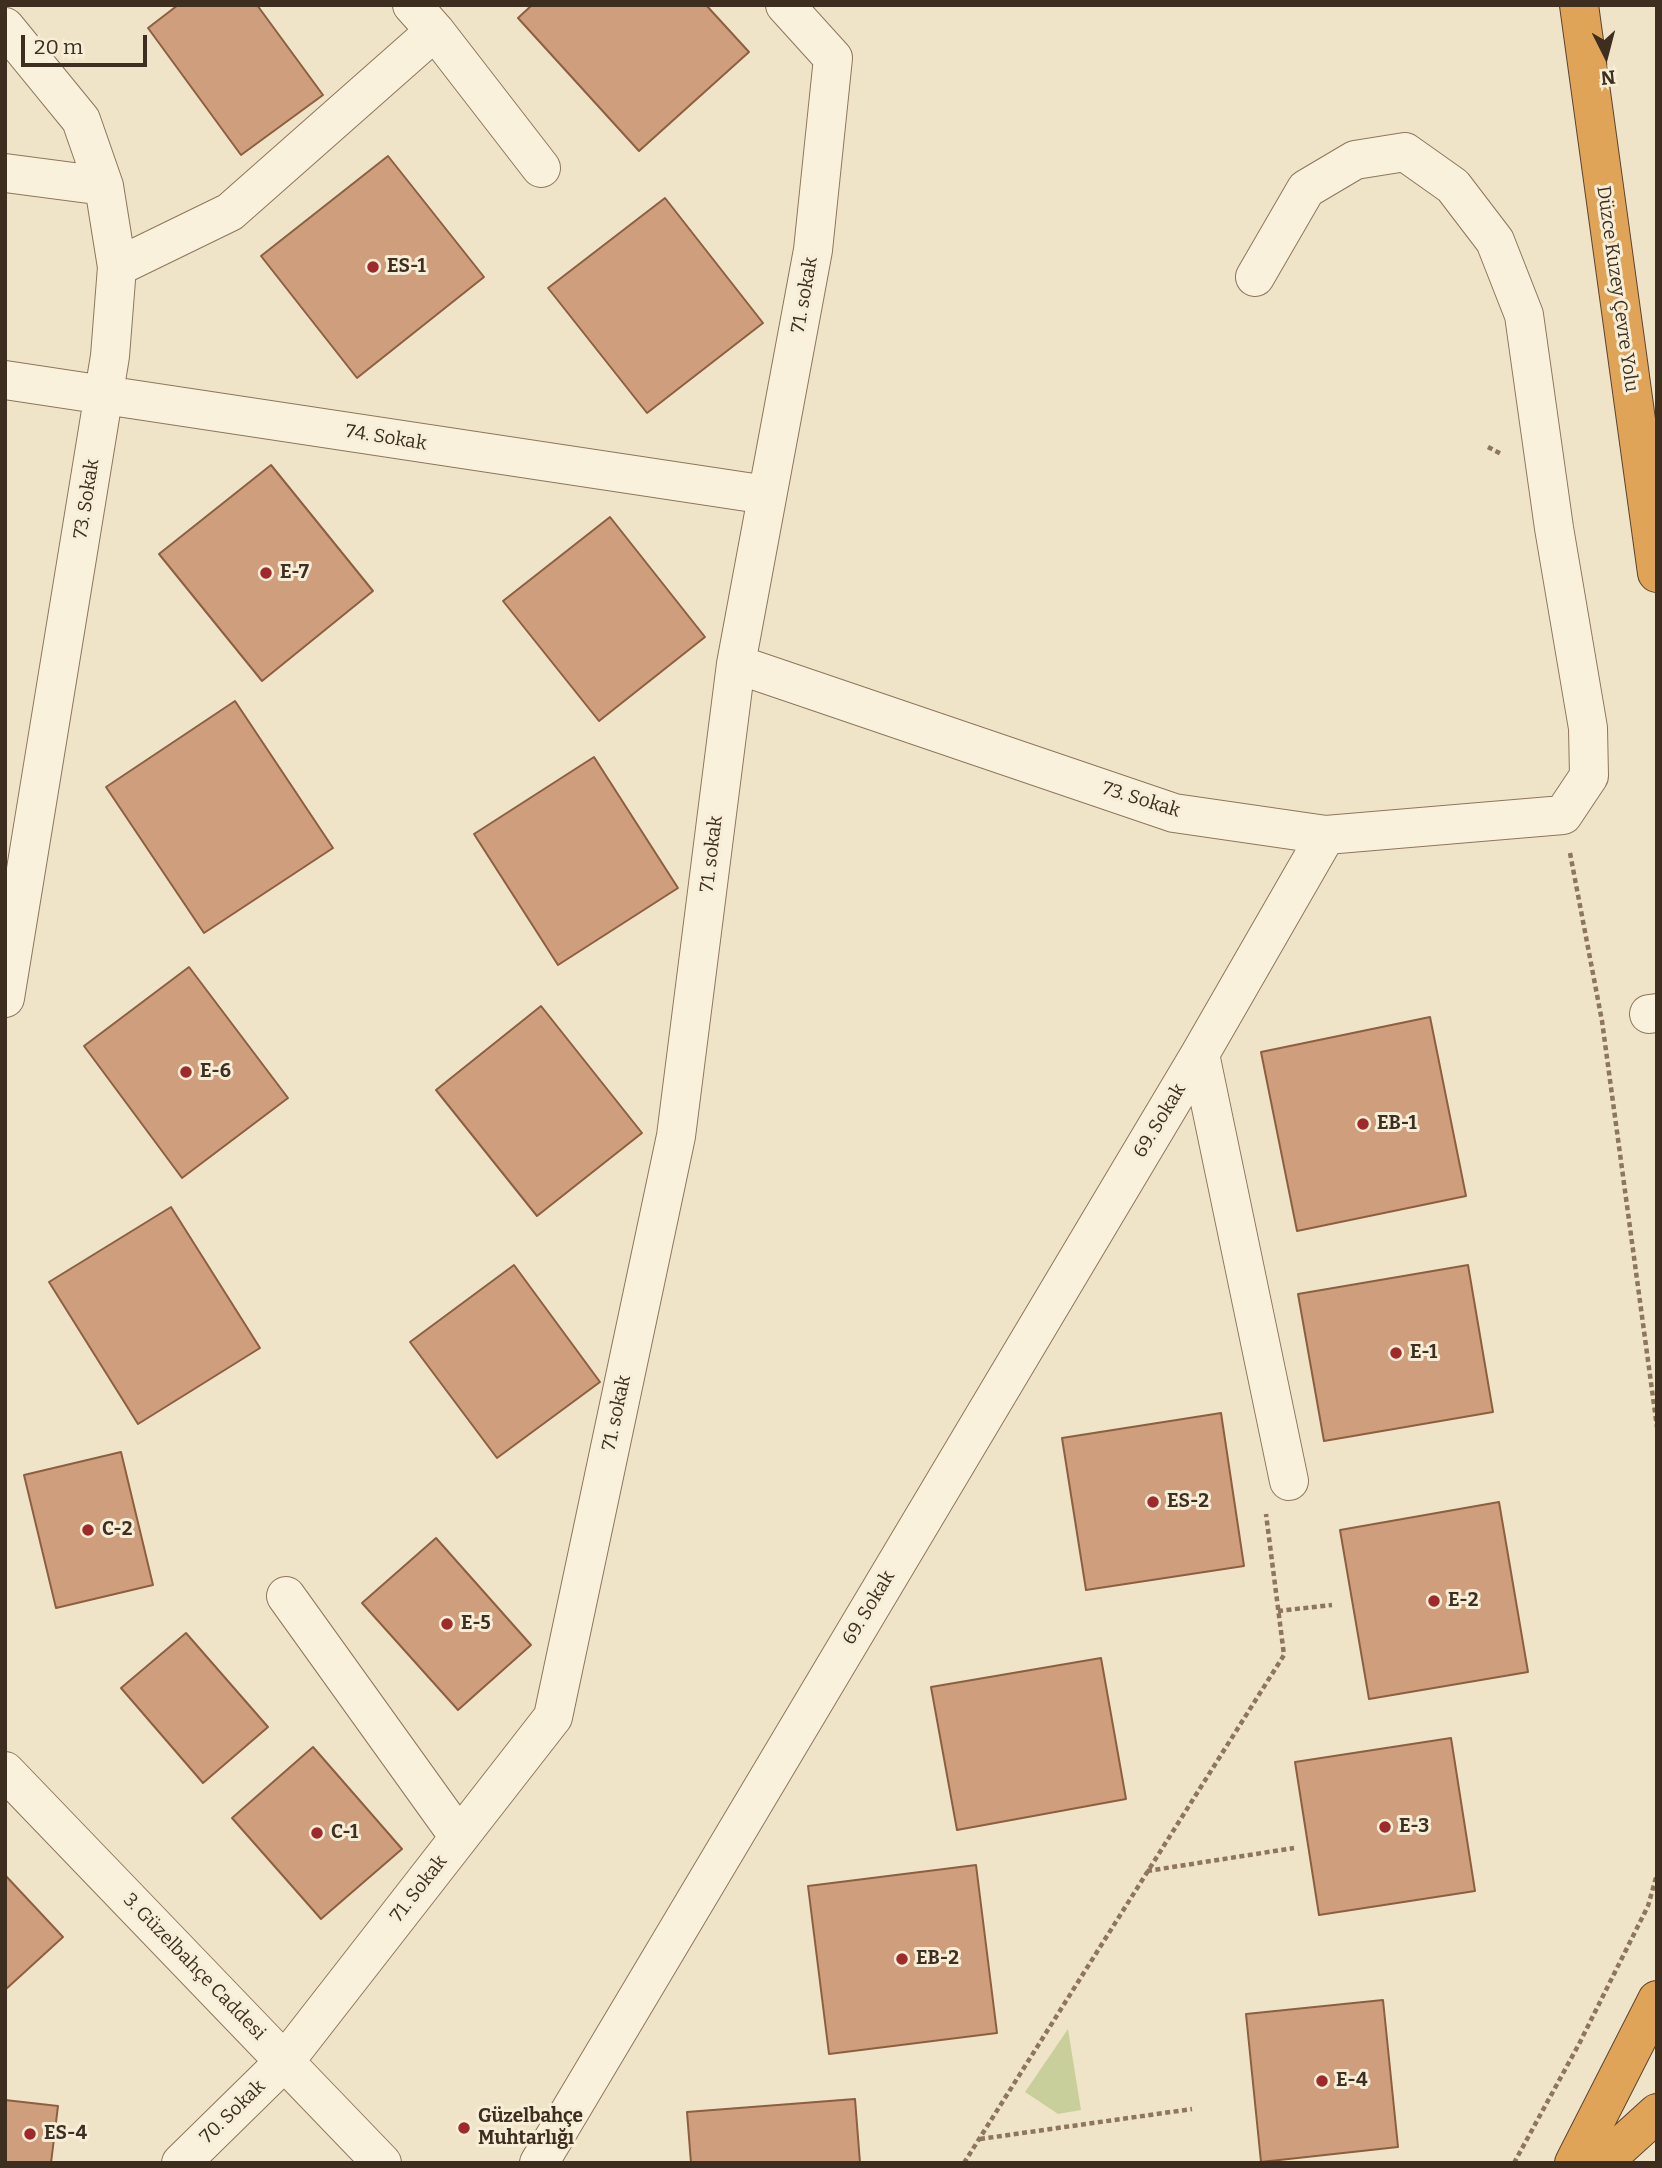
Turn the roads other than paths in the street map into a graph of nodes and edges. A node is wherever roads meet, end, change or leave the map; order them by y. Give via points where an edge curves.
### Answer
1 (785, 5) edge
2 (1579, 5) edge
3 (423, 18) edge
4 (5, 27) edge
5 (541, 168) dead end
6 (5, 173) edge
7 (104, 186) junction
8 (117, 267) junction
9 (1255, 277) dead end
10 (5, 380) edge
11 (103, 396) junction
12 (767, 495) junction
13 (1657, 573) edge
14 (736, 664) junction
15 (1326, 835) junction
16 (5, 998) edge
17 (1200, 1054) junction
18 (1289, 1481) road end
19 (286, 1596) dead end
20 (553, 1717) joint
21 (5, 1771) edge
22 (459, 1837) junction
23 (1657, 2000) edge
24 (285, 2061) junction
25 (1657, 2113) edge
26 (181, 2163) edge
27 (382, 2163) edge
28 (539, 2163) edge
29 (1574, 2163) edge
30 (1602, 2163) edge

1 - 12 street, 71. sokak via 833,58 813,250
2 - 13 highway, Düzce Kuzey Çevre Yolu
3 - 5 street
3 - 8 street via 230,212
4 - 7 street, 73. Sokak via 81,120
6 - 7 street
7 - 8 street, 73. Sokak
8 - 11 street, 73. Sokak
9 - 15 street, 73. Sokak via 1306,189 1355,160 1405,152 1453,186 1495,241 1524,316 1588,728 1589,776 1563,815
10 - 11 street, 74. Sokak
11 - 12 street, 74. Sokak
11 - 16 street, 73. Sokak
12 - 14 street, 71. sokak
14 - 15 street, 73. Sokak via 1174,813
14 - 20 street, 71. sokak via 676,1136
15 - 17 street, 69. Sokak
17 - 18 street, 69. Sokak
17 - 28 street, 69. Sokak
19 - 22 street
20 - 22 street, 71. Sokak
21 - 24 street, 3. Güzelbahçe Caddesi
22 - 24 street, 71. Sokak
23 - 29 highway
24 - 26 street, 70. Sokak
24 - 27 street, 3. Güzelbahçe Caddesi
25 - 30 highway

